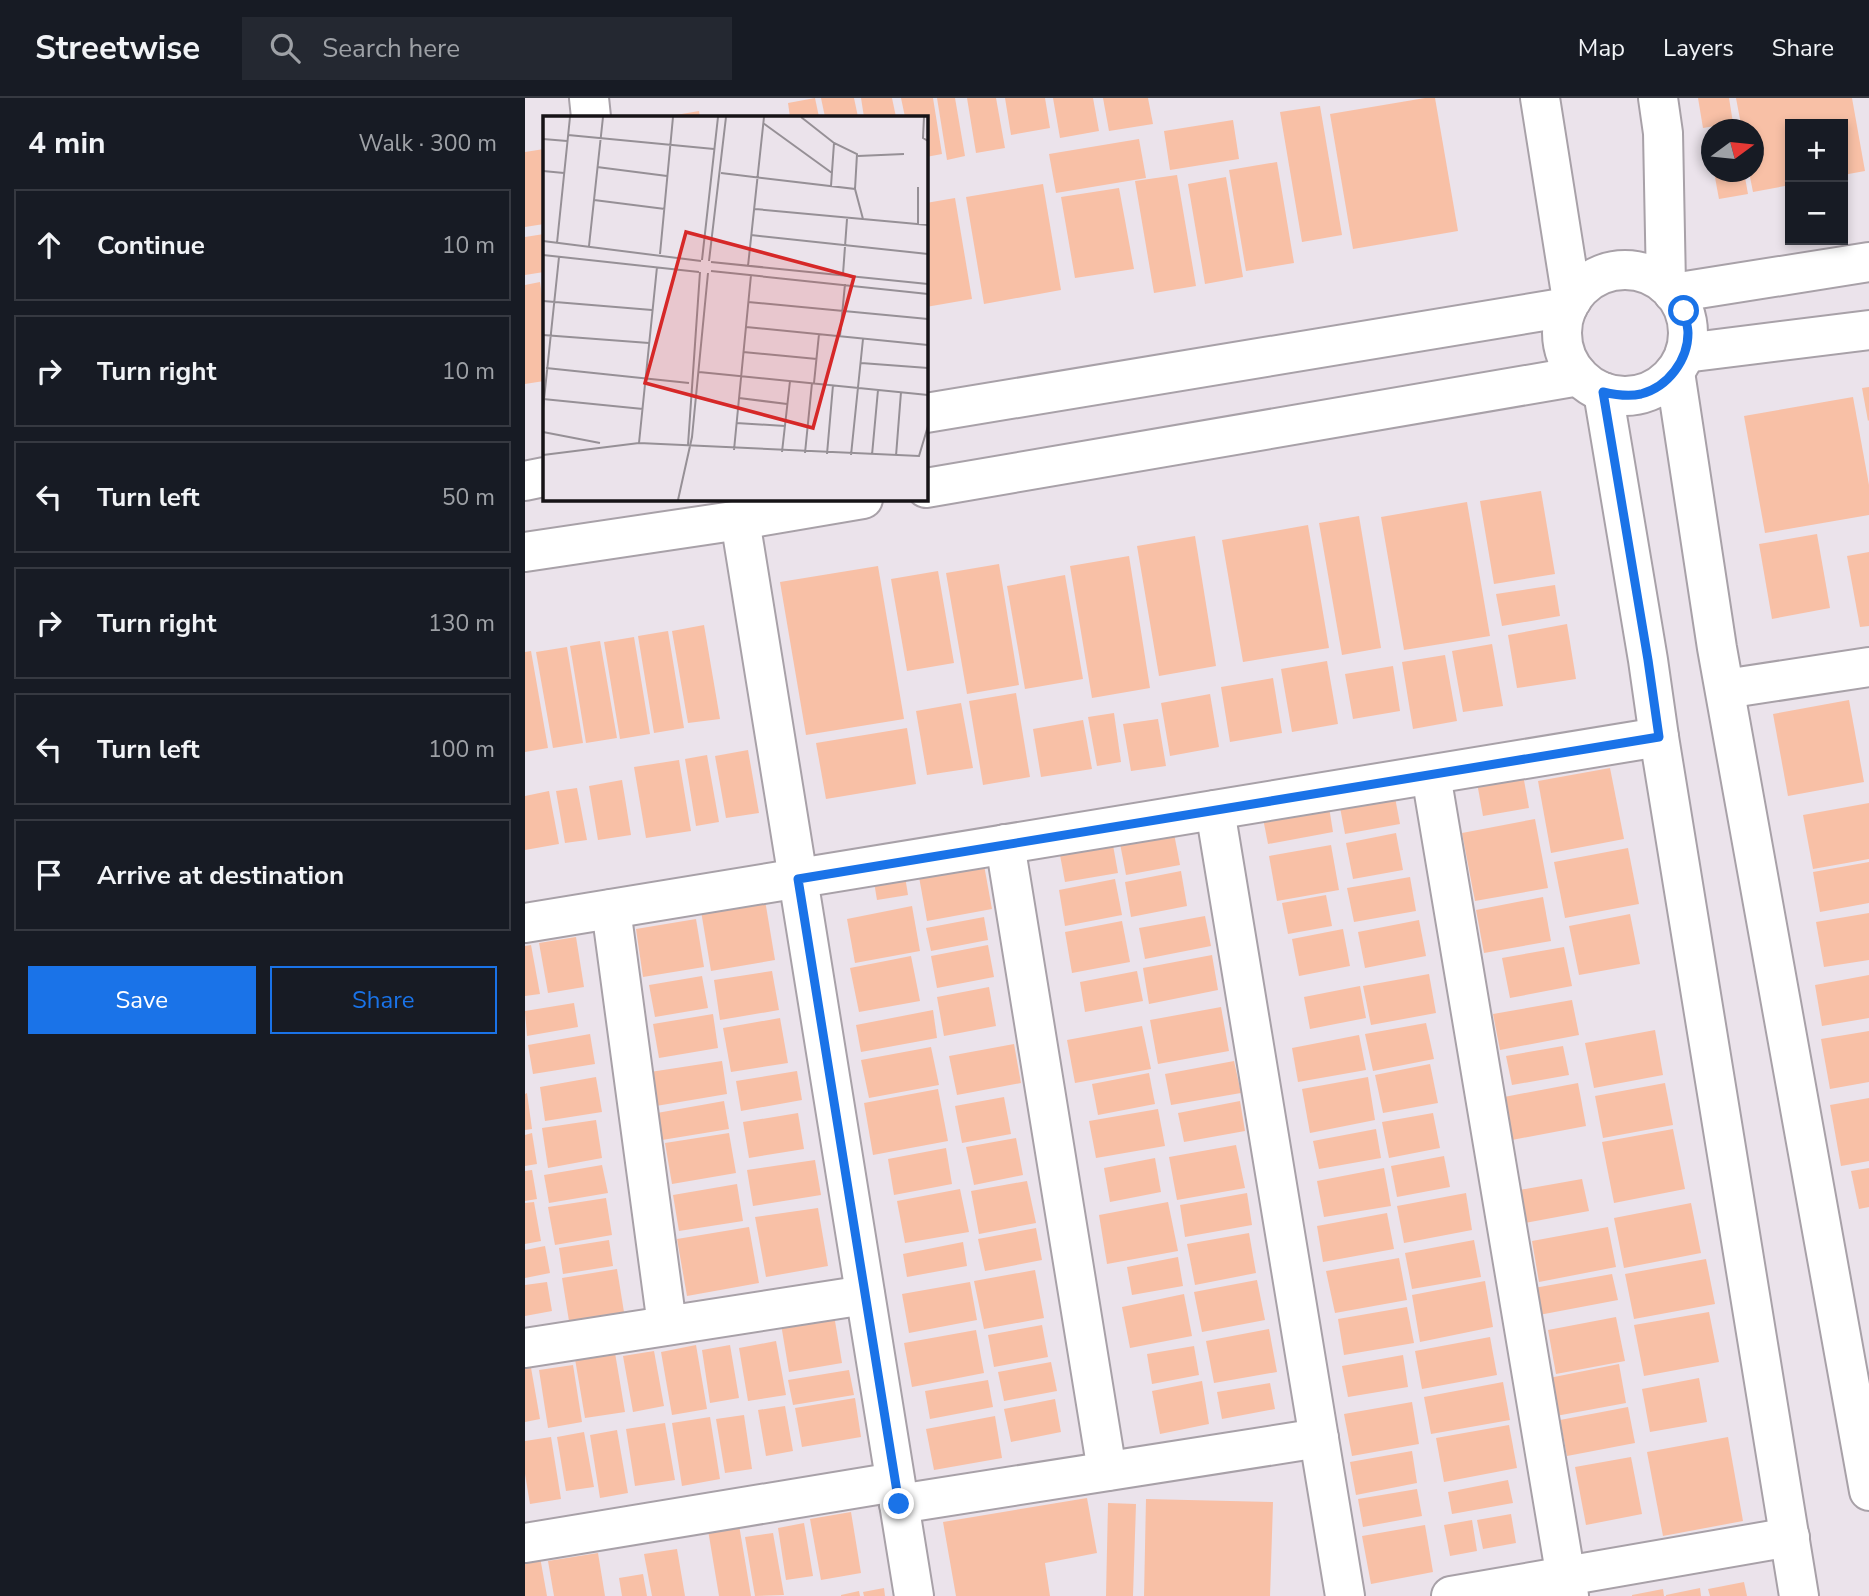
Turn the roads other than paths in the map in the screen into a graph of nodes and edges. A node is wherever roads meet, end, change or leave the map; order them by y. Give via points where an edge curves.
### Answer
1 (589, 98) edge
2 (1539, 98) edge
3 (1658, 98) edge
4 (591, 116) edge
5 (1869, 262) edge
6 (1669, 289) junction
7 (1570, 304) junction
8 (1869, 330) edge
9 (1680, 363) junction
10 (1591, 384) junction
11 (927, 413) edge
12 (543, 477) edge
13 (525, 481) edge
14 (927, 488) edge
15 (857, 500) edge
16 (740, 520) junction
17 (525, 552) edge
18 (1869, 667) edge
19 (1725, 689) junction
20 (1659, 737) junction
21 (1431, 775) junction
22 (1215, 810) junction
23 (1005, 845) junction
24 (798, 879) junction
25 (611, 909) junction
26 (525, 923) edge
27 (865, 1295) junction
28 (667, 1325) junction
29 (525, 1348) edge
30 (1319, 1438) junction
31 (1107, 1471) junction
32 (1869, 1491) edge
33 (897, 1493) junction
34 (1790, 1537) junction
35 (525, 1543) edge
36 (1567, 1586) edge
37 (914, 1596) edge
38 (1345, 1596) edge
39 (1451, 1596) edge
40 (1799, 1596) edge

1 - 4 street
2 - 7 street
3 - 6 street
5 - 6 street
6 - 7 street via 1650,275 1615,271 1583,286
6 - 9 street via 1684,311 1688,332
7 - 10 street via 1563,343 1568,361
7 - 11 street
8 - 9 street
9 - 10 street via 1660,386 1642,394 1623,396
9 - 19 street
10 - 14 street
10 - 20 street via 1648,660
12 - 13 street
15 - 16 street
16 - 17 street
16 - 24 street
18 - 19 street
19 - 32 street
20 - 21 street
20 - 34 street
21 - 22 street
21 - 36 street
22 - 23 street
22 - 30 street
23 - 24 street
23 - 31 street
24 - 25 street
24 - 27 street
25 - 26 street
25 - 28 street
27 - 28 street
27 - 33 street
28 - 29 street
30 - 31 street
30 - 38 street
31 - 33 street
33 - 35 street
33 - 37 street
34 - 36 street
34 - 40 street
36 - 39 street

